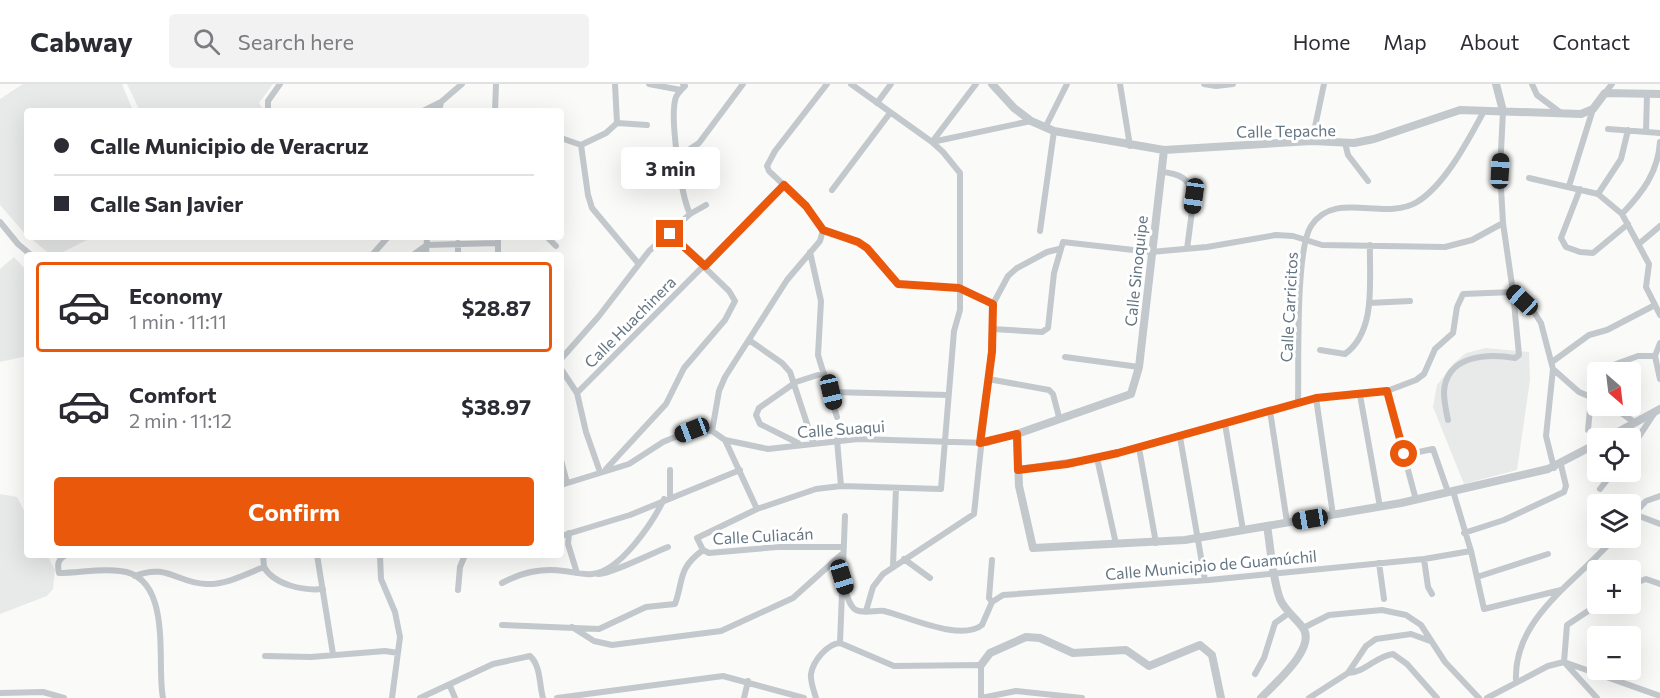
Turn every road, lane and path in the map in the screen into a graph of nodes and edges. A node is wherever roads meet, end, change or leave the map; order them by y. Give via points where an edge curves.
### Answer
1 (280, 84) edge
2 (462, 84) edge
3 (496, 84) edge
4 (615, 84) edge
5 (649, 84) edge
6 (743, 84) edge
7 (827, 84) edge
8 (851, 84) edge
9 (891, 84) edge
10 (976, 84) edge
11 (992, 84) edge
12 (1066, 84) edge
13 (1120, 84) edge
14 (1204, 84) edge
15 (1233, 84) edge
16 (1324, 84) edge
17 (1496, 84) edge
18 (1532, 84) edge
19 (1612, 84) edge
20 (684, 86) edge
21 (1605, 93) junction
22 (1647, 94) junction
23 (1660, 94) edge
24 (441, 102) junction
25 (877, 103) junction
26 (268, 108) edge
27 (429, 108) edge
28 (440, 108) edge
29 (496, 108) edge
30 (1593, 109) junction
31 (1484, 111) junction
32 (1503, 111) junction
33 (890, 113) junction
34 (1564, 115) junction
35 (1030, 121) junction
36 (617, 123) junction
37 (647, 125) dead end
38 (1045, 128) junction
39 (1608, 129) dead end
40 (1629, 130) junction
41 (1054, 131) junction
42 (1646, 132) junction
43 (1660, 133) edge
44 (564, 139) edge
45 (1312, 141) junction
46 (932, 142) junction
47 (1660, 142) edge
48 (1345, 143) junction
49 (581, 145) junction
50 (1130, 146) junction
51 (1164, 150) junction
52 (678, 156) junction
53 (1161, 172) junction
54 (1529, 178) dead end
55 (1368, 181) dead end
56 (784, 185) junction
57 (1569, 186) junction
58 (1580, 189) junction
59 (832, 190) dead end
60 (1598, 194) junction
61 (706, 205) dead end
62 (690, 214) junction
63 (1623, 214) junction
64 (0, 222) edge
65 (1503, 223) junction
66 (1628, 224) junction
67 (1660, 226) edge
68 (823, 230) junction
69 (1040, 231) dead end
70 (670, 234) junction
71 (385, 240) edge
72 (427, 240) edge
73 (497, 240) edge
74 (550, 240) edge
75 (1306, 240) junction
76 (458, 243) junction
77 (1640, 243) junction
78 (427, 245) junction
79 (1370, 245) junction
80 (556, 246) dead end
81 (1059, 249) junction
82 (1187, 249) junction
83 (28, 252) edge
84 (375, 252) edge
85 (416, 252) edge
86 (426, 252) edge
87 (458, 252) edge
88 (810, 252) junction
89 (1151, 252) junction
90 (638, 263) junction
91 (705, 266) junction
92 (959, 288) junction
93 (1513, 292) junction
94 (1410, 301) dead end
95 (1369, 303) junction
96 (993, 304) junction
97 (1655, 305) junction
98 (1660, 315) edge
99 (992, 328) junction
100 (748, 340) junction
101 (1660, 343) edge
102 (1320, 350) dead end
103 (564, 356) edge
104 (1655, 356) junction
105 (1065, 357) dead end
106 (1622, 362) edge
107 (1552, 365) junction
108 (1139, 367) junction
109 (824, 373) junction
110 (564, 374) edge
111 (988, 379) junction
112 (1660, 379) edge
113 (796, 382) junction
114 (1387, 391) junction
115 (831, 392) junction
116 (577, 393) junction
117 (1131, 394) joint
118 (948, 395) junction
119 (1360, 395) junction
120 (1587, 396) edge
121 (1316, 398) junction
122 (1298, 403) junction
123 (1658, 410) edge
124 (1270, 411) junction
125 (1626, 416) edge
126 (837, 417) dead end
127 (1059, 417) junction
128 (1448, 420) dead end
129 (1634, 422) junction
130 (1225, 424) junction
131 (1624, 428) edge
132 (712, 431) junction
133 (1017, 434) junction
134 (1641, 434) edge
135 (1180, 437) junction
136 (725, 440) junction
137 (837, 440) junction
138 (945, 441) junction
139 (813, 442) junction
140 (980, 443) junction
141 (798, 444) junction
142 (1139, 448) junction
143 (1587, 450) edge
144 (1404, 454) junction
145 (1097, 458) junction
146 (1557, 466) junction
147 (740, 470) junction
148 (1018, 470) junction
149 (603, 471) junction
150 (670, 471) dead end
151 (1605, 482) edge
152 (564, 484) edge
153 (841, 486) junction
154 (897, 488) junction
155 (1600, 489) dead end
156 (1451, 491) junction
157 (1660, 496) edge
158 (667, 498) junction
159 (1416, 500) junction
160 (1641, 506) edge
161 (1380, 507) junction
162 (757, 509) junction
163 (1333, 515) junction
164 (845, 516) dead end
165 (1641, 519) edge
166 (1287, 522) junction
167 (1660, 524) edge
168 (1267, 526) junction
169 (1243, 530) junction
170 (569, 533) junction
171 (1464, 533) junction
172 (564, 535) edge
173 (1198, 538) junction
174 (1156, 543) junction
175 (1116, 544) junction
176 (668, 547) dead end
177 (1605, 548) edge
178 (703, 550) junction
179 (842, 551) junction
180 (1471, 551) junction
181 (1548, 554) dead end
182 (60, 558) edge
183 (263, 558) edge
184 (318, 558) edge
185 (380, 558) edge
186 (464, 558) edge
187 (904, 559) junction
188 (1424, 559) junction
189 (992, 560) dead end
190 (1379, 563) junction
191 (893, 566) junction
192 (264, 567) junction
193 (577, 573) junction
194 (1275, 573) junction
195 (597, 574) junction
196 (135, 576) junction
197 (842, 577) junction
198 (1477, 577) junction
199 (930, 578) dead end
200 (1205, 580) junction
201 (1641, 581) edge
202 (502, 583) dead end
203 (1660, 584) edge
204 (323, 589) junction
205 (458, 590) dead end
206 (1561, 590) junction
207 (1432, 594) dead end
208 (1384, 599) dead end
209 (992, 602) junction
210 (866, 611) junction
211 (1587, 612) edge
212 (1289, 613) junction
213 (502, 625) dead end
214 (572, 627) junction
215 (1304, 628) junction
216 (1430, 642) junction
217 (842, 645) junction
218 (398, 653) junction
219 (333, 654) junction
220 (265, 656) dead end
221 (1564, 662) junction
222 (981, 665) junction
223 (1348, 674) junction
224 (1255, 675) dead end
225 (748, 681) junction
226 (1516, 681) junction
227 (450, 686) junction
228 (0, 693) edge
229 (582, 696) edge
230 (1660, 696) edge
231 (1594, 697) edge
232 (64, 698) edge
233 (163, 698) edge
234 (392, 698) edge
235 (420, 698) edge
236 (455, 698) edge
237 (543, 698) edge
238 (557, 698) edge
239 (744, 698) edge
240 (804, 698) edge
241 (816, 698) edge
242 (981, 698) edge
243 (1082, 698) edge
244 (1221, 698) edge
245 (1261, 698) edge
246 (1309, 698) edge
247 (1437, 698) edge
248 (1479, 698) edge
249 (1487, 698) edge

1 - 26 street via 268,101
2 - 24 street
3 - 29 street
4 - 36 street
5 - 20 street
6 - 52 street via 699,143
7 - 56 street via 767,166
8 - 25 street
9 - 25 street
10 - 46 street
11 - 35 street, Calle Tepache
12 - 38 street
13 - 50 street
14 - 15 street
16 - 45 street
17 - 32 street
18 - 34 street via 1537,95
19 - 21 street
20 - 52 street via 675,105
21 - 22 street
21 - 30 street
22 - 23 street
22 - 42 street
24 - 27 street
24 - 28 street
25 - 33 street
30 - 34 street, Calle Tepache
30 - 57 street
31 - 32 street, Calle Tepache
31 - 48 street, Calle Tepache via 1452,111 1374,139
31 - 75 street, Calle Carricitos via 1458,156 1423,198 1394,209 1336,208 1317,219
32 - 34 street, Calle Tepache
32 - 65 street
33 - 46 street
33 - 59 street
35 - 38 street, Calle Tepache
35 - 46 street
36 - 37 street
36 - 49 street
38 - 41 street, Calle Tepache
39 - 40 street
40 - 42 street
40 - 60 street via 1621,159
41 - 50 street, Calle Tepache
41 - 69 street
42 - 43 street
44 - 49 street
45 - 48 street, Calle Tepache
45 - 51 street, Calle Tepache
46 - 92 street via 960,173
47 - 63 street via 1650,180
48 - 55 street via 1348,155
49 - 90 street via 592,208
50 - 51 street, Calle Tepache
51 - 53 street, Calle Sinoquipe
52 - 62 street via 680,183
53 - 82 street via 1182,177 1192,189
53 - 89 street, Calle Sinoquipe
54 - 57 street
56 - 68 street
56 - 91 street, Calle Huachinera
57 - 58 street
58 - 60 street
58 - 66 street via 1561,238 1569,249 1593,253
60 - 63 street
61 - 62 street
62 - 70 street
63 - 66 street
64 - 83 street
65 - 79 street via 1454,246
65 - 93 street
66 - 77 street
67 - 77 street
68 - 88 street via 820,241
68 - 92 street via 867,248 898,284
70 - 90 street
70 - 91 street
71 - 84 street
72 - 78 street
73 - 76 street
74 - 80 street
75 - 79 street via 1322,245
75 - 82 street via 1276,235
75 - 122 street, Calle Carricitos
76 - 78 street
76 - 87 street
77 - 97 street via 1649,264 1646,287
78 - 85 street
78 - 86 street
79 - 95 street
81 - 89 street via 1063,242
81 - 96 street via 1017,268 1008,276
81 - 99 street via 1048,328 1042,332
82 - 89 street
88 - 100 street
88 - 109 street via 821,301 818,342
89 - 108 street, Calle Sinoquipe
90 - 103 street
91 - 116 street, Calle Huachinera
91 - 149 street via 735,301 725,320 684,368 666,404
92 - 96 street
92 - 118 street via 960,310 954,331
93 - 107 street via 1538,318
93 - 114 street via 1463,294 1453,333 1436,349 1424,374
93 - 128 street via 1520,348 1516,358 1483,354 1458,366 1444,388
94 - 95 street
95 - 102 street via 1363,329 1348,352 1340,356
96 - 99 street
97 - 98 street
97 - 107 street via 1589,335
99 - 111 street
100 - 113 street via 782,363
100 - 132 street via 725,377
101 - 104 street
104 - 106 street
104 - 112 street
105 - 108 street
107 - 120 street
107 - 146 street via 1546,436
108 - 117 street, Calle Sinoquipe
109 - 113 street
109 - 115 street
110 - 116 street
111 - 127 street via 1049,390
111 - 140 street
113 - 139 street
113 - 141 street via 759,408 756,415 760,424
114 - 119 street
114 - 144 street
115 - 118 street
115 - 126 street
116 - 149 street via 586,432
117 - 127 street, Calle Suaqui
118 - 138 street
119 - 121 street
119 - 161 street
121 - 122 street
121 - 163 street
122 - 124 street
123 - 129 street
123 - 134 street
124 - 130 street
124 - 166 street
125 - 129 street
127 - 133 street, Calle Suaqui
129 - 131 street
130 - 135 street
130 - 169 street
132 - 136 street, Calle Suaqui
132 - 149 street via 692,430 663,442 629,464
133 - 140 street, Calle Suaqui
133 - 148 street
135 - 142 street
135 - 173 street
136 - 141 street, Calle Suaqui via 768,449
136 - 147 street
137 - 138 street, Calle Suaqui
137 - 139 street, Calle Suaqui
137 - 153 street
138 - 140 street, Calle Suaqui
138 - 154 street via 941,489
139 - 141 street, Calle Suaqui
140 - 187 street via 974,514
142 - 145 street
142 - 174 street
143 - 146 street
144 - 156 street via 1433,449
144 - 159 street
145 - 148 street
145 - 175 street
146 - 156 street
146 - 171 street via 1565,491 1504,520
147 - 158 street
147 - 162 street
148 - 175 street via 1033,548
149 - 152 street
150 - 158 street
151 - 155 street
153 - 154 street
153 - 162 street via 806,491
154 - 191 street
156 - 159 street
156 - 171 street
157 - 160 street
158 - 170 street via 630,515
158 - 195 street via 645,533
159 - 161 street
161 - 163 street
162 - 178 street, Calle Culiacán via 700,535
163 - 166 street
164 - 179 street
165 - 167 street
166 - 168 street
168 - 169 street
168 - 194 street
169 - 173 street
170 - 172 street
170 - 193 street via 568,544
171 - 180 street
173 - 174 street
173 - 200 street
174 - 175 street
176 - 195 street via 610,573
177 - 206 street
178 - 179 street, Calle Culiacán via 709,553 777,547
178 - 214 street via 680,577 675,604 646,607 602,628
179 - 197 street
179 - 214 street via 793,598 721,632 612,645 594,641
180 - 188 street, Calle Municipio de Guamúchil
180 - 198 street
181 - 198 street
182 - 196 street via 59,573 123,571
183 - 192 street
184 - 204 street
185 - 218 street via 381,579 395,612 400,637
186 - 205 street
187 - 191 street
187 - 199 street
188 - 190 street, Calle Municipio de Guamúchil
188 - 207 street
189 - 209 street
190 - 194 street, Calle Municipio de Guamúchil
190 - 208 street
191 - 210 street via 873,587
192 - 196 street via 210,585 160,570
192 - 204 street via 274,579 301,589
193 - 195 street
193 - 202 street via 527,572
194 - 200 street, Calle Municipio de Guamúchil
194 - 212 street via 1279,596
196 - 233 street via 149,591 159,618
197 - 210 street via 851,605
197 - 217 street
198 - 206 street via 1484,609
200 - 209 street, Calle Municipio de Guamúchil via 1002,596
201 - 203 street
204 - 219 street
206 - 226 street via 1529,630 1519,657
209 - 210 street via 984,622 972,631
211 - 221 street via 1567,625
212 - 215 street
212 - 224 street via 1275,623
213 - 214 street
215 - 216 street via 1329,615 1382,610 1417,621
215 - 245 street via 1303,651
216 - 223 street via 1411,634 1376,639 1366,646
216 - 248 street
217 - 222 street via 894,666
217 - 241 street via 830,646 814,664 811,674
218 - 219 street
218 - 234 street
219 - 220 street
221 - 226 street
221 - 230 street
221 - 231 street
222 - 242 street
222 - 244 street via 990,653 1026,636 1073,653 1126,650 1149,666 1200,645 1212,655
223 - 246 street
223 - 247 street via 1360,672 1393,654
225 - 229 street via 716,676
225 - 239 street
225 - 240 street
226 - 249 street
227 - 235 street
227 - 236 street
227 - 237 street via 493,664 524,656 534,660 538,667
228 - 232 street via 43,692
229 - 238 street
242 - 243 street via 1016,691

